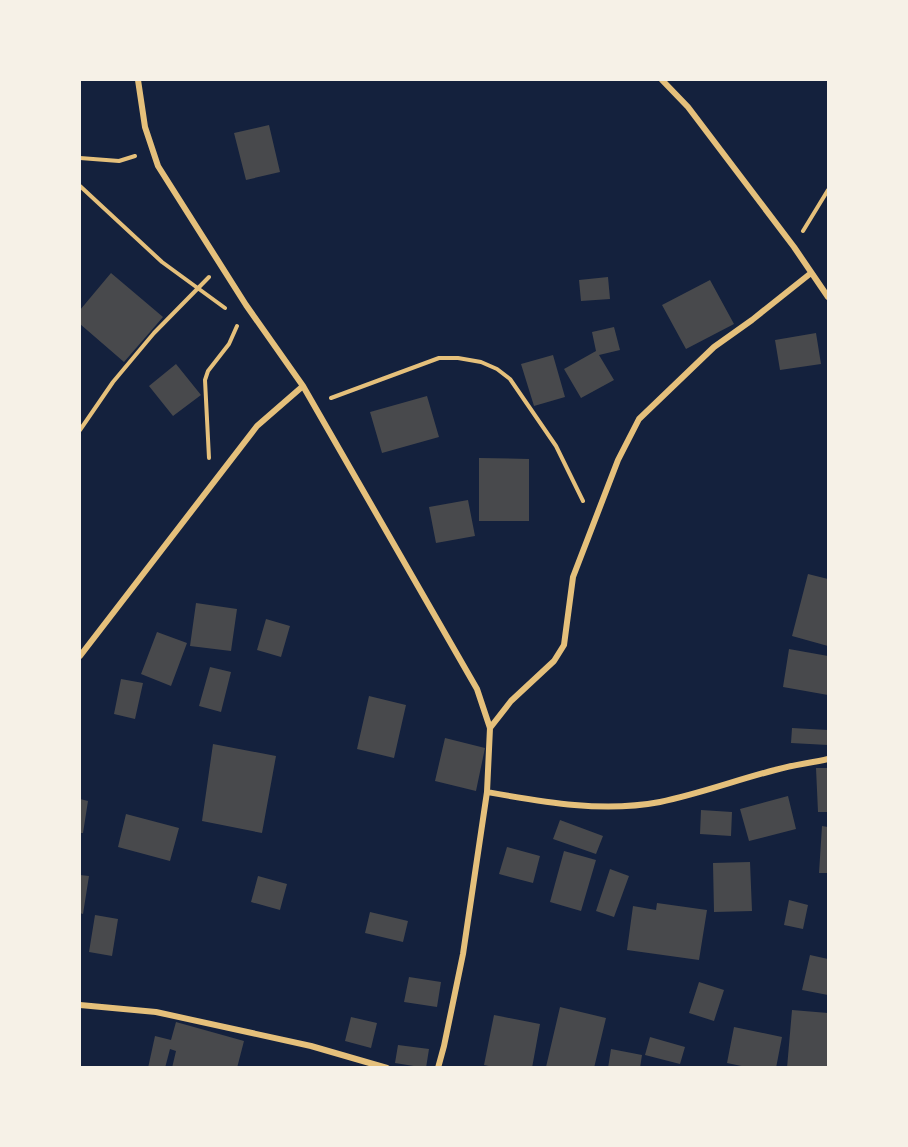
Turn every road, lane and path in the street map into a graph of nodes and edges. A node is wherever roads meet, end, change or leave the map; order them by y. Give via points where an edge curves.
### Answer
1 (138, 80) edge
2 (662, 80) edge
3 (150, 141) junction
4 (80, 158) edge
5 (80, 186) edge
6 (828, 190) edge
7 (794, 247) junction
8 (221, 265) junction
9 (811, 273) junction
10 (198, 289) junction
11 (828, 297) edge
12 (246, 305) junction
13 (241, 317) junction
14 (303, 386) junction
15 (313, 405) junction
16 (80, 430) edge
17 (208, 489) junction
18 (593, 522) junction
19 (80, 656) edge
20 (490, 728) junction
21 (828, 759) edge
22 (486, 792) junction
23 (80, 1005) edge
24 (387, 1068) edge
25 (438, 1068) edge

1 - 3 street
2 - 7 street via 688,107
3 - 4 path via 137,155 128,158
3 - 8 street via 158,166
5 - 10 path via 162,262
6 - 7 path
7 - 9 street
8 - 10 path
8 - 12 street
9 - 11 street
9 - 18 street via 714,347 639,419
10 - 13 path
10 - 16 path via 154,333
12 - 13 path
12 - 14 street
13 - 17 path via 230,344 205,380
14 - 15 street
14 - 17 street via 257,426
15 - 18 path via 439,358 481,362 510,379 529,406 556,446
15 - 20 street via 477,689
17 - 19 street
18 - 20 street via 573,577 564,645 554,661 511,700
20 - 22 street
21 - 22 street via 647,803 572,806
22 - 25 street via 463,954
23 - 24 street via 156,1012 311,1046

